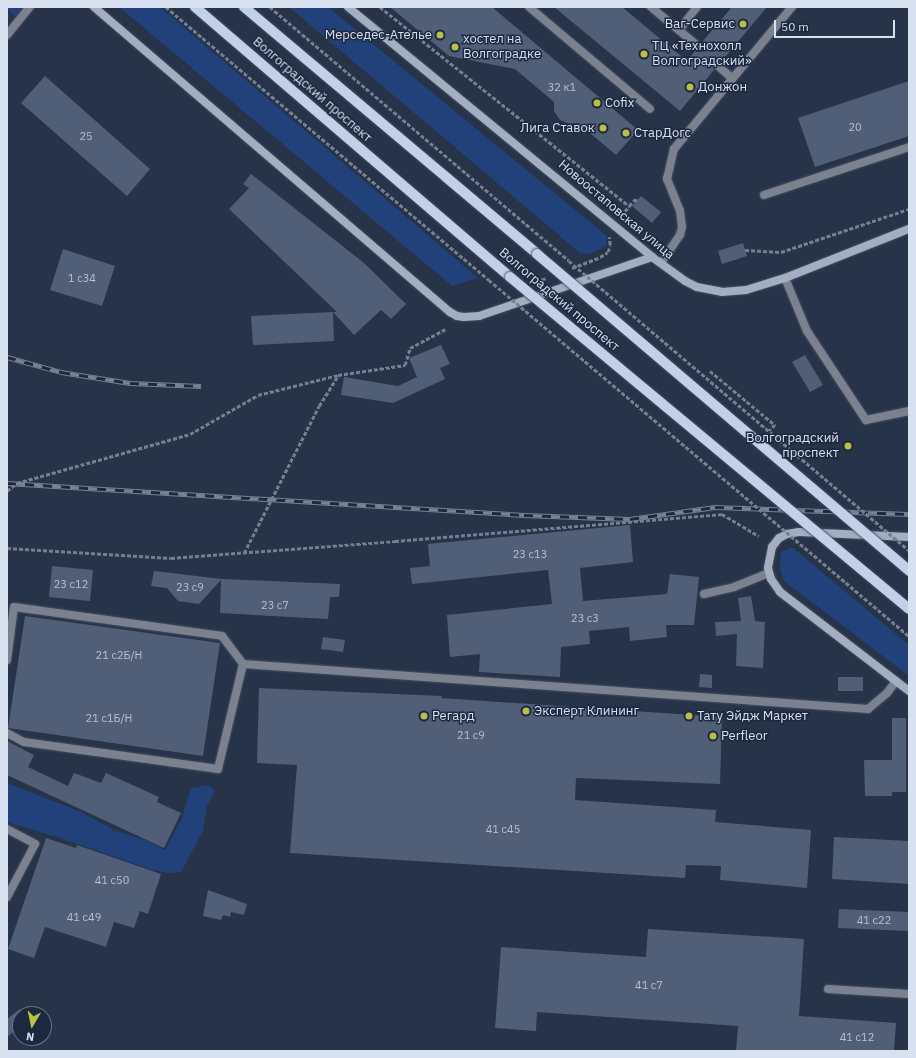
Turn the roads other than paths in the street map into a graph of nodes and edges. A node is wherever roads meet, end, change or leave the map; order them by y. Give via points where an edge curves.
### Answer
1 (30, 7) edge
2 (94, 7) edge
3 (195, 7) edge
4 (244, 7) edge
5 (348, 7) edge
6 (529, 7) edge
7 (651, 7) edge
8 (697, 7) edge
9 (792, 7) edge
10 (679, 30) junction
11 (7, 35) edge
12 (698, 47) dead end
13 (718, 66) dead end
14 (732, 78) junction
15 (650, 109) dead end
16 (909, 147) edge
17 (764, 195) dead end
18 (909, 229) edge
19 (652, 256) junction
20 (661, 263) junction
21 (785, 278) junction
22 (909, 411) edge
23 (909, 537) edge
24 (909, 571) edge
25 (769, 573) junction
26 (704, 594) dead end
27 (909, 609) edge
28 (7, 660) edge
29 (243, 664) junction
30 (896, 681) junction
31 (909, 691) edge
32 (7, 733) edge
33 (7, 829) edge
34 (7, 897) edge
35 (828, 989) dead end
36 (909, 994) edge

1 - 11 lane
2 - 19 main road via 457,316 479,316
3 - 27 main road, Волгоградский проспект, bridge via 510,277
4 - 24 main road, Волгоградский проспект, bridge
5 - 19 main road, Новоостаповская улица
6 - 15 lane
7 - 10 lane
8 - 10 lane
9 - 14 lane
10 - 12 lane
13 - 14 lane
14 - 20 lane via 674,150 667,179 680,211 682,227 680,236
16 - 17 lane
18 - 21 main road, Новоостаповская улица
19 - 20 main road, Новоостаповская улица
20 - 21 main road, Новоостаповская улица via 684,281 711,291 746,290
21 - 22 lane via 807,331 866,420
23 - 25 main road via 799,532 787,534 772,546 768,558
25 - 26 lane via 734,587
25 - 30 main road via 780,592
28 - 29 lane via 14,607 222,636
29 - 30 lane via 868,709 887,693
29 - 32 lane via 218,769 24,742
30 - 31 main road
33 - 34 lane via 35,844
35 - 36 lane

